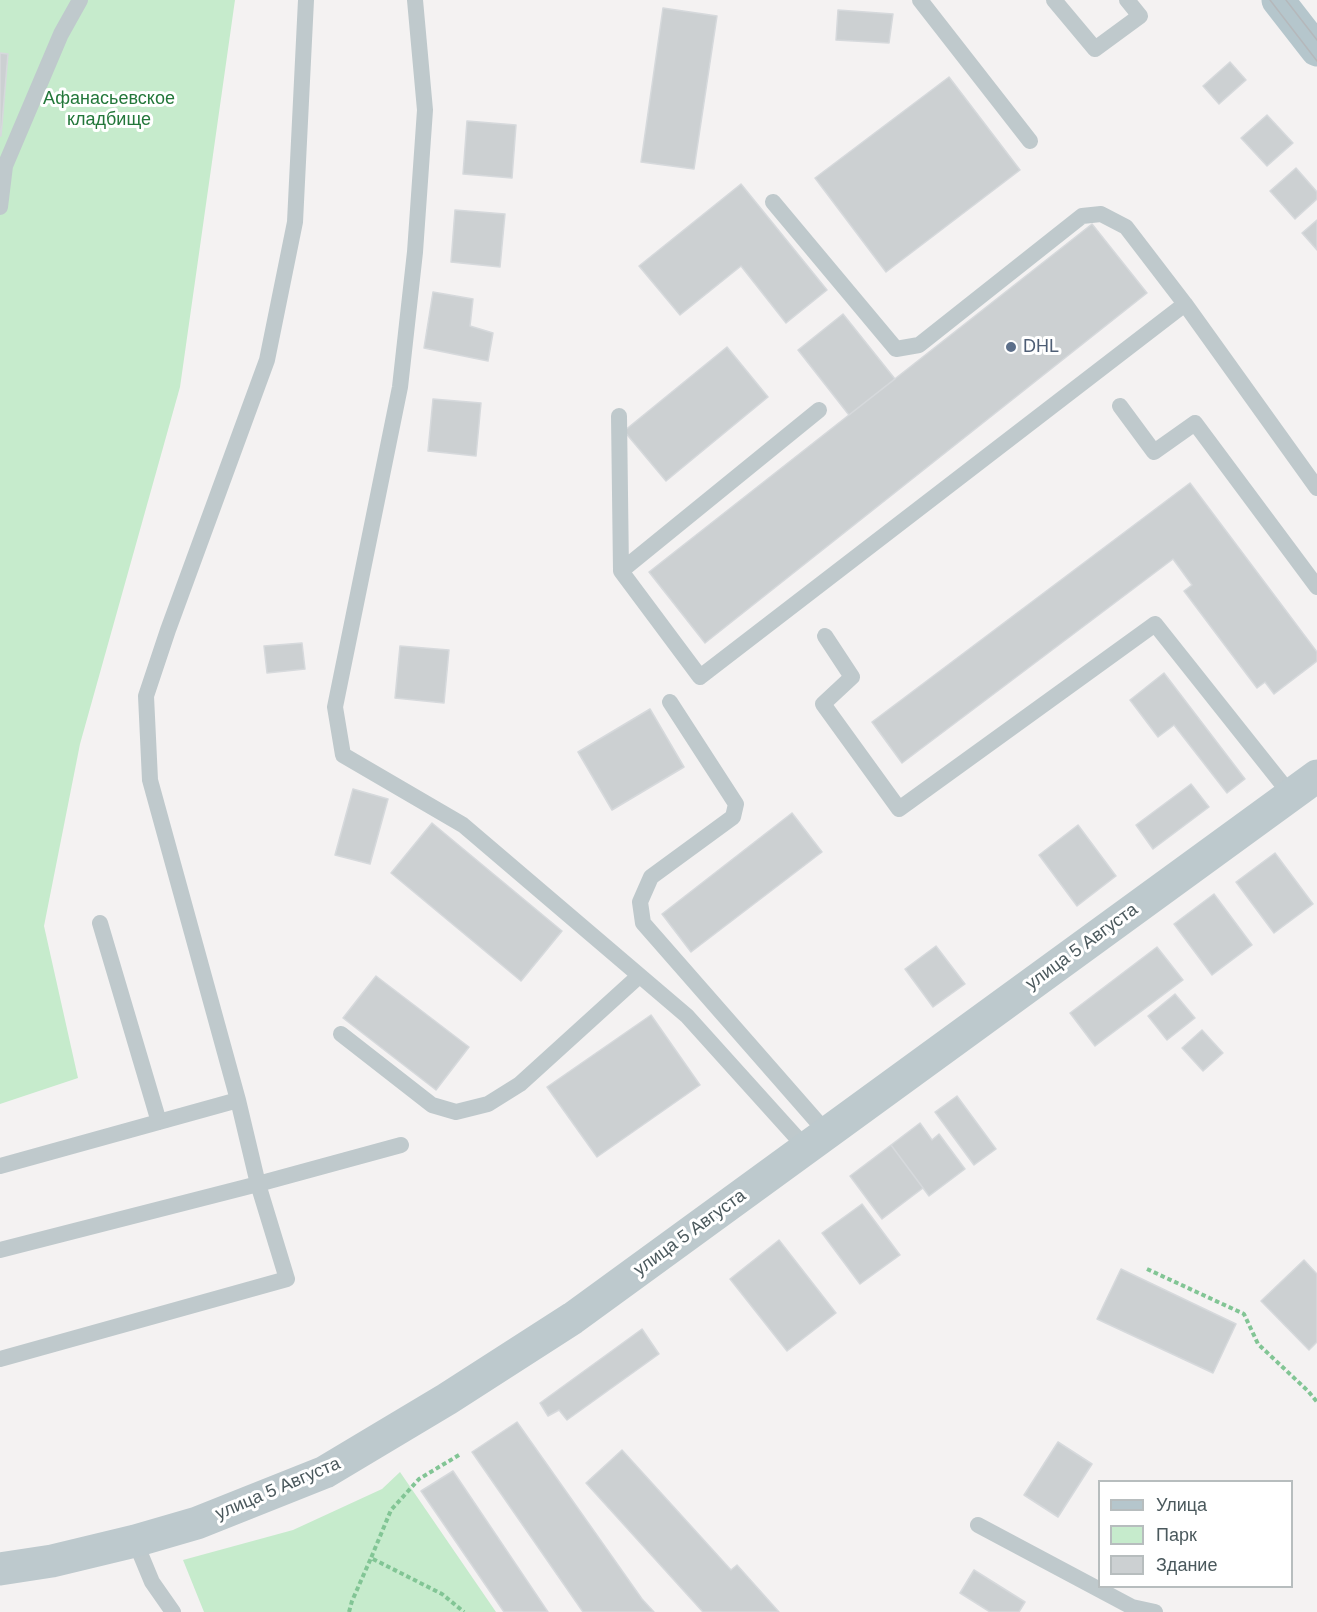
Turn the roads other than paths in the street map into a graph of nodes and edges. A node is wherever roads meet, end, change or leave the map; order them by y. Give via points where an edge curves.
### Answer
1 (80, 0) edge
2 (306, 0) edge
3 (415, 0) edge
4 (920, 0) edge
5 (1054, 0) edge
6 (1127, 0) edge
7 (1278, 0) edge
8 (1317, 50) edge
9 (1030, 141) dead end
10 (773, 202) dead end
11 (0, 207) edge
12 (1185, 304) junction
13 (1120, 406) dead end
14 (819, 410) dead end
15 (619, 416) dead end
16 (1317, 488) edge
17 (621, 571) junction
18 (1317, 587) edge
19 (825, 636) dead end
20 (670, 702) dead end
21 (1317, 776) edge
22 (1291, 795) junction
23 (100, 922) dead end
24 (639, 976) junction
25 (341, 1034) dead end
26 (238, 1100) junction
27 (159, 1122) junction
28 (817, 1141) junction
29 (401, 1146) dead end
30 (0, 1166) edge
31 (258, 1184) junction
32 (0, 1250) edge
33 (0, 1359) edge
34 (978, 1525) dead end
35 (135, 1541) junction
36 (0, 1569) edge
37 (173, 1612) edge
38 (1155, 1612) edge

1 - 11 lane via 61,34 5,166
2 - 26 lane via 295,222 267,360 146,696 150,780
3 - 24 lane via 425,110 415,252 400,387 335,707 343,755 463,825
4 - 9 lane
5 - 6 lane via 1095,49 1140,16
7 - 8 main road
10 - 12 lane via 896,349 919,345 1083,216 1101,214 1126,227
12 - 16 lane
12 - 17 lane via 700,677
13 - 18 lane via 1154,452 1195,423
14 - 17 lane
15 - 17 lane
19 - 22 lane via 852,677 823,704 899,809 1155,624
20 - 28 lane via 736,804 733,817 651,877 640,902 643,923
21 - 22 main road, улица 5 Августа
22 - 28 main road, улица 5 Августа
23 - 27 lane
24 - 25 lane via 520,1084 488,1104 456,1112 432,1105
24 - 28 lane via 687,1016
26 - 27 lane
26 - 31 lane
27 - 30 lane
28 - 35 main road, улица 5 Августа via 573,1318 326,1472 197,1523
29 - 31 lane
31 - 32 lane
31 - 33 lane via 287,1279
34 - 38 lane via 1132,1607
35 - 36 main road, улица 5 Августа
35 - 37 lane via 152,1582

